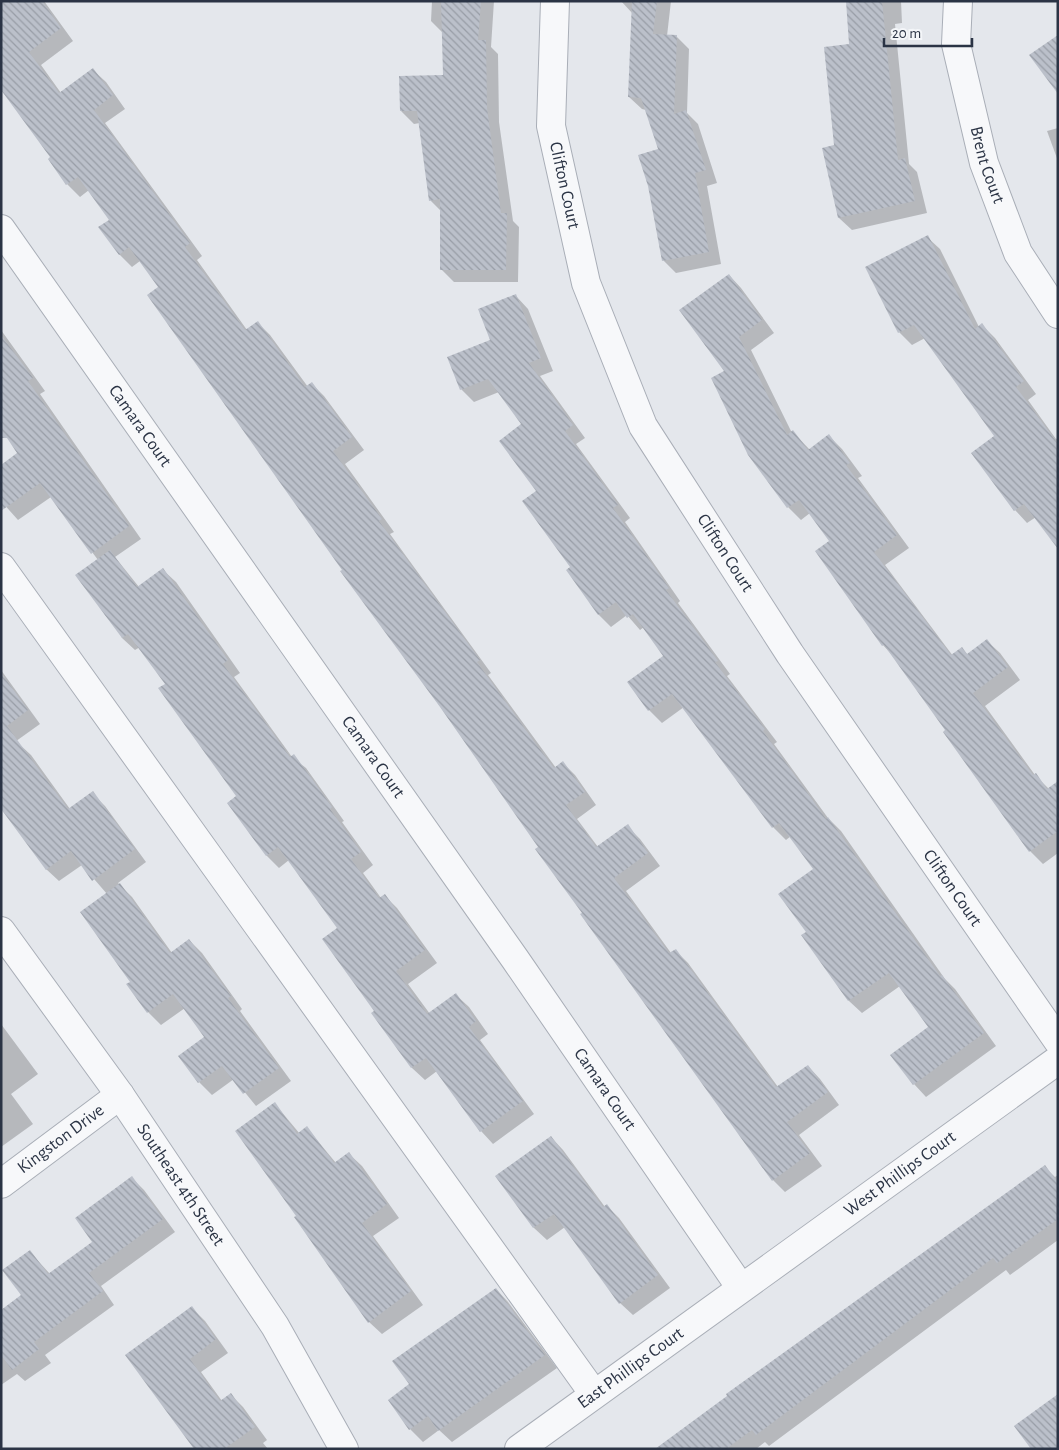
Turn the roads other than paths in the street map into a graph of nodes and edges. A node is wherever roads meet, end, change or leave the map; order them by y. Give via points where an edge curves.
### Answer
1 (555, 1) edge
2 (958, 1) edge
3 (1, 229) edge
4 (1058, 314) edge
5 (1, 567) edge
6 (1, 931) edge
7 (1058, 1041) edge
8 (1058, 1060) edge
9 (120, 1095) junction
10 (1, 1184) edge
11 (742, 1288) junction
12 (594, 1394) junction
13 (344, 1449) edge
14 (519, 1449) edge

1 - 7 street, Clifton Court via 551,126 586,283 643,426 790,654
2 - 4 street, Brent Court via 956,44 984,163 1018,253
3 - 11 street, Camara Court via 515,959
5 - 12 street
6 - 9 street, Southeast 4th Street
8 - 11 street, West Phillips Court
9 - 10 street, Kingston Drive
9 - 13 street, Southeast 4th Street via 275,1326
11 - 12 street, East Phillips Court
12 - 14 street, East Phillips Court

